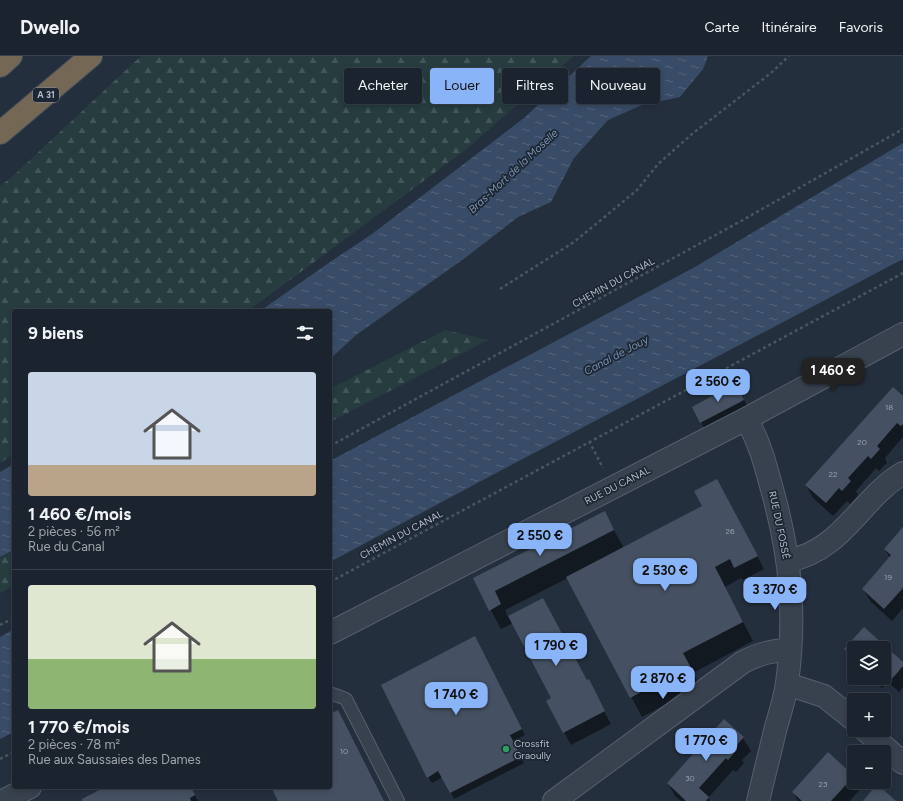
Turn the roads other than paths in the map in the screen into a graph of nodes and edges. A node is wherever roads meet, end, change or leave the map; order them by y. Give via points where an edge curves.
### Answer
1 (11, 56) edge
2 (91, 56) edge
3 (0, 66) edge
4 (0, 133) edge
5 (903, 334) edge
6 (746, 419) junction
7 (903, 473) edge
8 (788, 561) junction
9 (332, 632) edge
10 (790, 650) junction
11 (786, 684) junction
12 (332, 694) edge
13 (847, 714) edge
14 (873, 737) edge
15 (903, 763) edge
16 (26, 789) edge
17 (3, 801) edge
18 (398, 801) edge
19 (554, 801) edge
20 (758, 801) edge

1 - 3 highway
2 - 4 highway, A 31
5 - 6 street, RUE DU CANAL
6 - 8 street, RUE DU FOSSÉ via 763,456
6 - 9 street, RUE DU CANAL
7 - 8 street via 881,490 826,546 801,559
8 - 10 street, RUE DU FOSSÉ via 792,608
10 - 11 street, RUE DU FOSSÉ
10 - 19 street via 766,652 743,662
11 - 13 street via 824,696
11 - 20 street, RUE DU FOSSÉ
12 - 18 lane via 346,699
14 - 15 street
16 - 17 street

